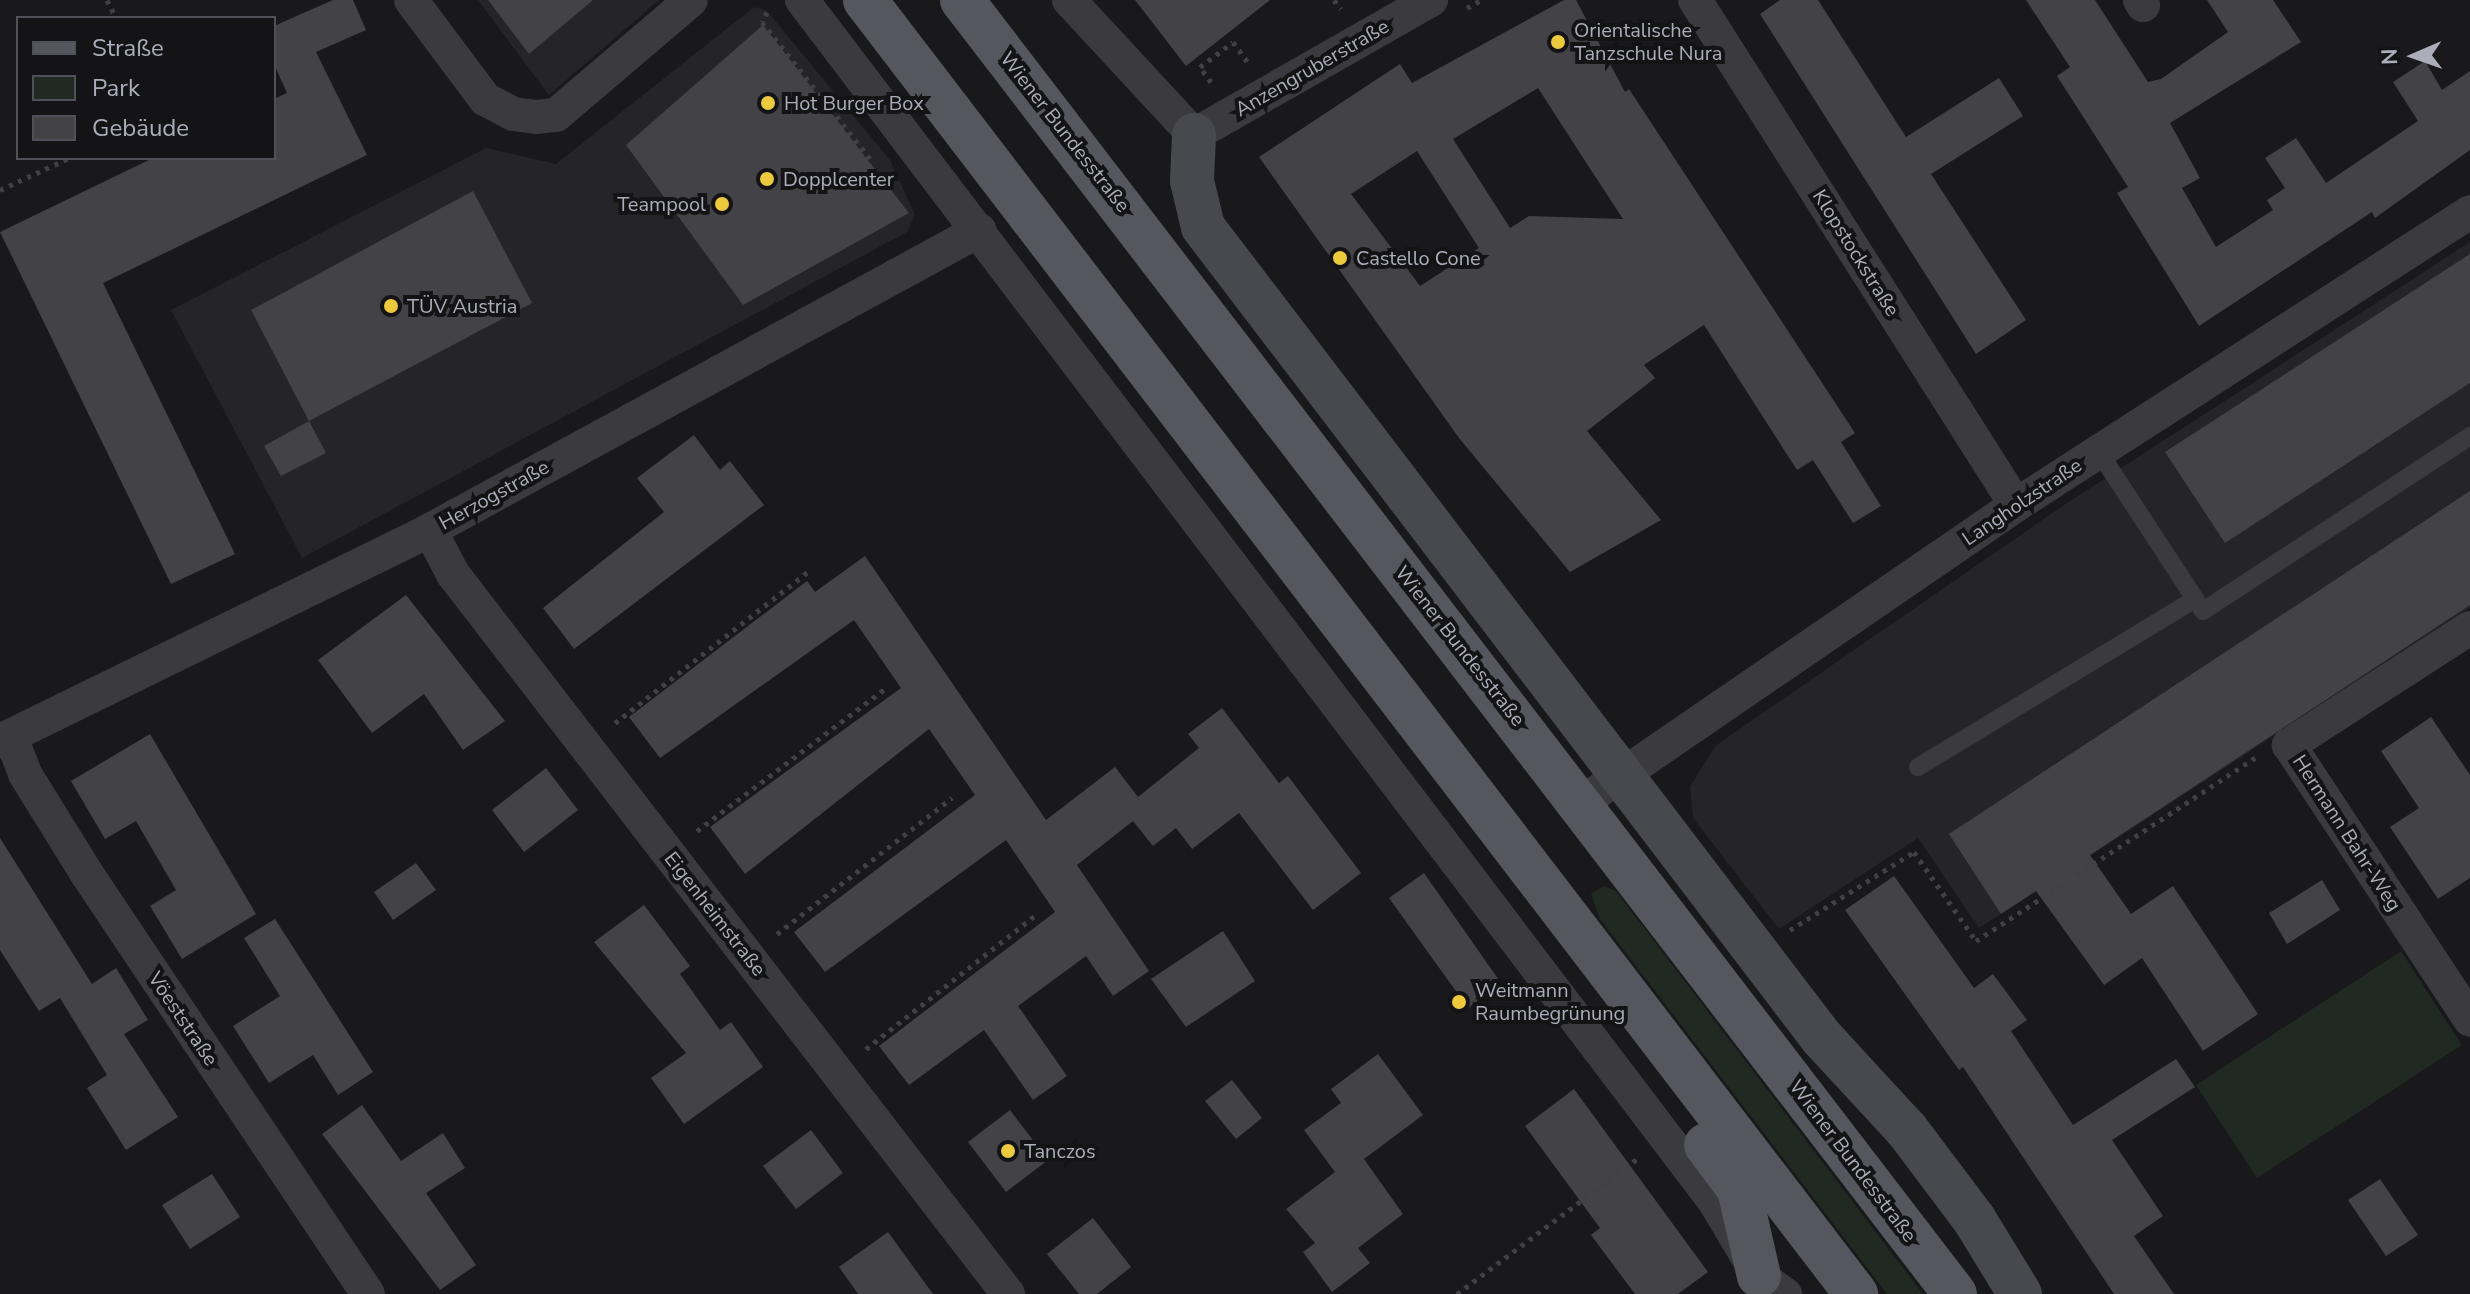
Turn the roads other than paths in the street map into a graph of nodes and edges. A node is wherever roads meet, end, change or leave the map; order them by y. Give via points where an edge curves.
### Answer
1 (411, 0) edge
2 (691, 0) edge
3 (802, 0) edge
4 (865, 0) edge
5 (962, 0) edge
6 (1069, 0) edge
7 (1695, 0) edge
8 (1445, 6) edge
9 (1194, 135) junction
10 (2470, 212) edge
11 (980, 230) junction
12 (2470, 436) edge
13 (2099, 452) junction
14 (2016, 505) junction
15 (430, 530) junction
16 (2195, 599) junction
17 (2470, 628) edge
18 (1426, 728) junction
19 (6, 739) edge
20 (1918, 767) dead end
21 (1621, 775) junction
22 (1581, 803) junction
23 (2470, 1020) edge
24 (1769, 1288) edge
25 (368, 1294) edge
26 (1008, 1294) edge
27 (1856, 1294) edge
28 (1955, 1294) edge
29 (2020, 1294) edge

1 - 2 street via 485,99 513,114 536,117 556,115
3 - 11 street
4 - 18 main road
5 - 22 main road, Wiener Bundesstraße
6 - 9 street
7 - 14 street, Klopstockstraße
8 - 9 street, Anzengruberstraße
9 - 21 street via 1192,181 1203,227
10 - 13 street, Langholzstraße
11 - 15 street, Herzogstraße
11 - 24 street via 1715,1202
12 - 16 lane via 2203,611
13 - 14 street, Langholzstraße
13 - 16 lane
14 - 21 street, Langholzstraße
15 - 19 street, Herzogstraße
15 - 26 street, Eigenheimstraße via 453,574
16 - 20 lane
17 - 23 street, Hermann Bahr-Weg via 2289,745
18 - 24 main road via 1512,881 1739,1189
18 - 27 main road
19 - 25 street, Vöeststraße via 87,874
21 - 22 street, Langholzstraße
21 - 29 street via 1822,1038 1907,1130 1974,1219
22 - 28 main road, Wiener Bundesstraße

